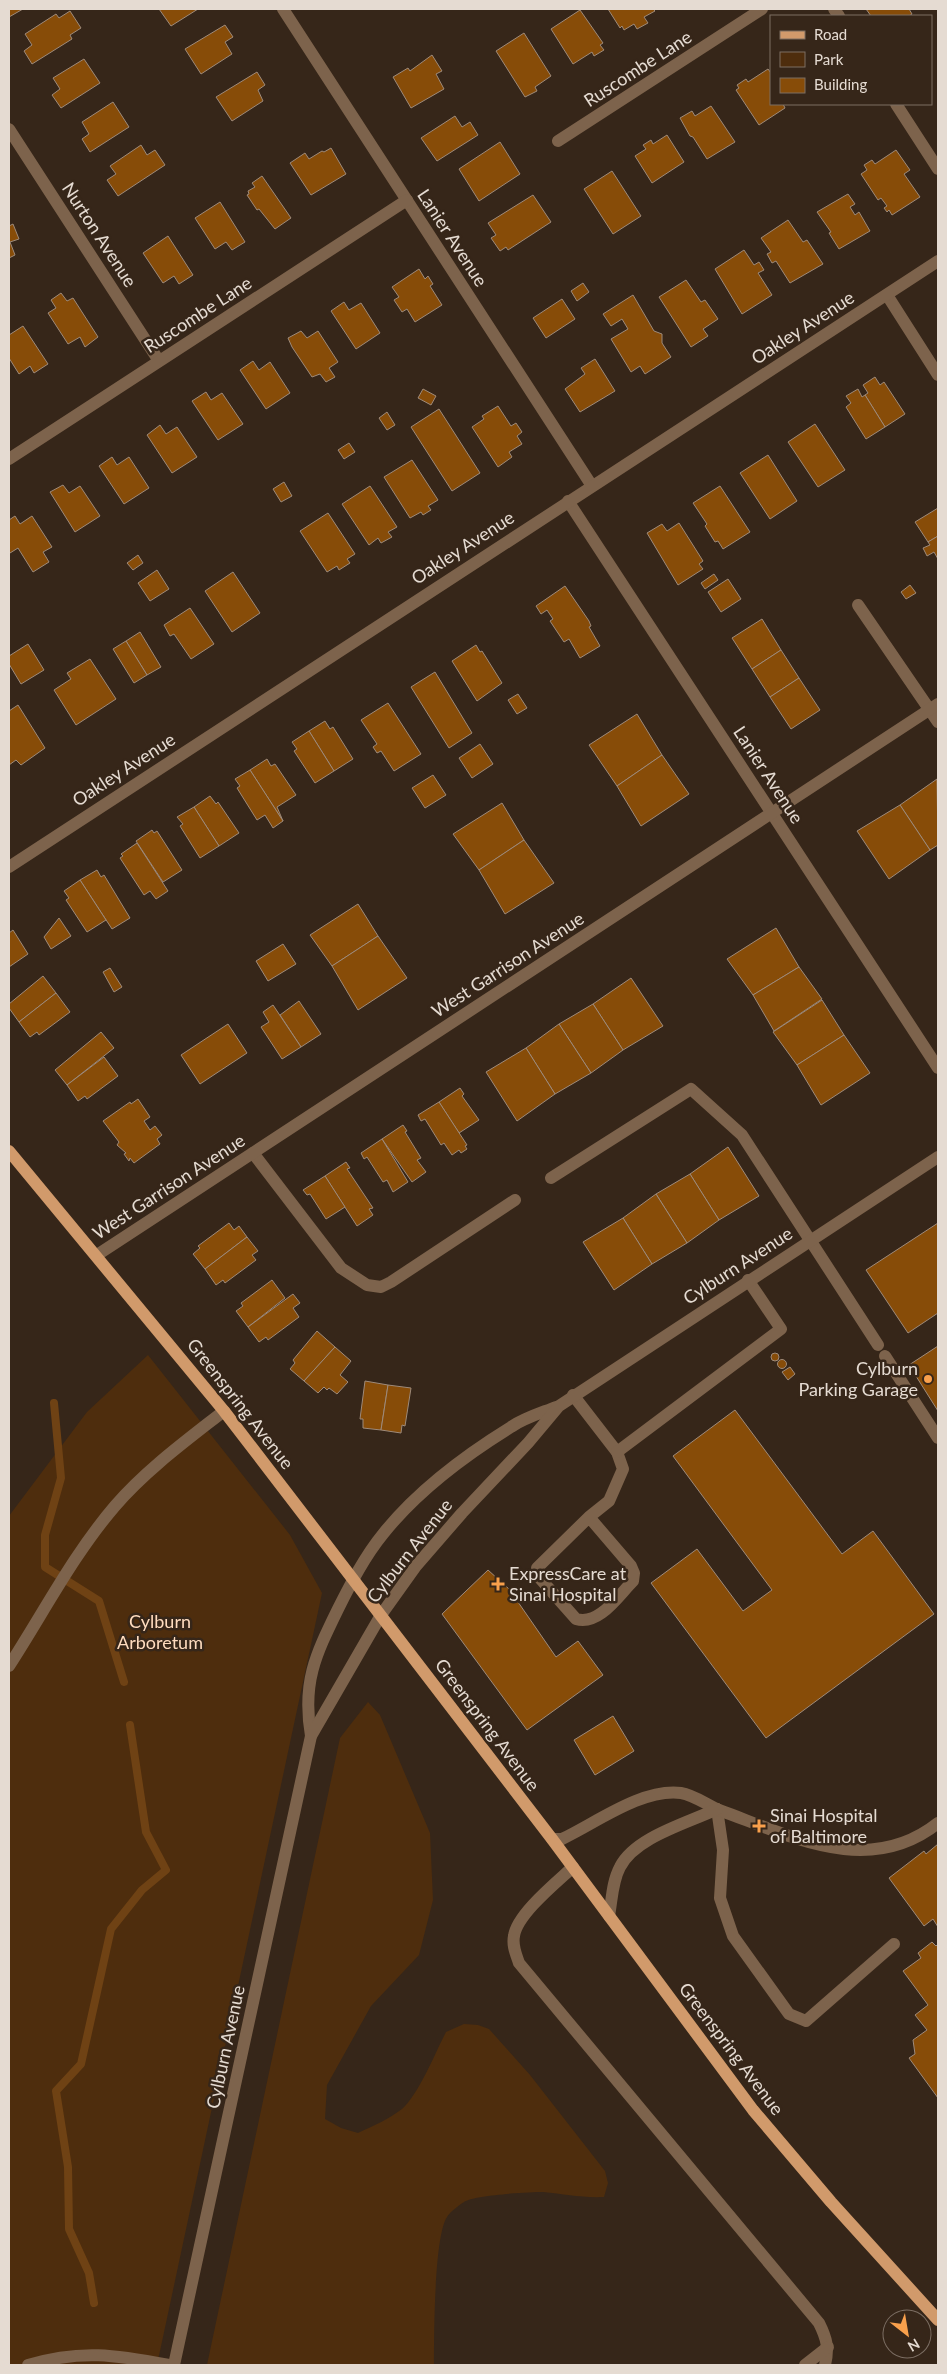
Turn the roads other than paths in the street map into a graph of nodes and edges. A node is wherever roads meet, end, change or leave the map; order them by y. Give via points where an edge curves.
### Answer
1 (283, 9) edge
2 (762, 9) edge
3 (897, 105) edge
4 (9, 129) edge
5 (558, 141) dead end
6 (938, 169) edge
7 (407, 200) junction
8 (938, 261) edge
9 (888, 295) junction
10 (159, 361) junction
11 (938, 374) edge
12 (9, 459) edge
13 (592, 486) junction
14 (568, 501) junction
15 (858, 605) dead end
16 (934, 706) edge
17 (938, 722) edge
18 (772, 813) junction
19 (9, 867) edge
20 (938, 1068) edge
21 (9, 1151) edge
22 (253, 1153) junction
23 (938, 1157) edge
24 (551, 1178) dead end
25 (515, 1200) dead end
26 (810, 1240) junction
27 (97, 1255) junction
28 (748, 1280) junction
29 (573, 1395) junction
30 (559, 1406) junction
31 (224, 1411) junction
32 (938, 1438) edge
33 (617, 1452) junction
34 (589, 1517) junction
35 (354, 1579) junction
36 (381, 1615) junction
37 (9, 1666) edge
38 (311, 1736) junction
39 (717, 1809) junction
40 (938, 1823) edge
41 (552, 1840) junction
42 (573, 1867) junction
43 (609, 1916) junction
44 (894, 1944) dead end
45 (938, 2320) edge
46 (828, 2347) junction
47 (28, 2365) edge
48 (169, 2365) edge
49 (174, 2365) edge
50 (804, 2365) edge
51 (824, 2365) edge

1 - 7 street, Lanier Avenue
2 - 5 street, Ruscombe Lane
3 - 6 street
4 - 10 street, Nurton Avenue
7 - 10 street, Ruscombe Lane
7 - 13 street, Lanier Avenue
8 - 9 street, Oakley Avenue
9 - 11 street
9 - 13 street, Oakley Avenue
10 - 12 street, Ruscombe Lane
13 - 14 street, Oakley Avenue
14 - 18 street, Lanier Avenue
14 - 19 street, Oakley Avenue
15 - 16 street
16 - 17 street
16 - 18 street, West Garrison Avenue
18 - 20 street, Lanier Avenue
18 - 22 street, West Garrison Avenue
21 - 27 main road, Greenspring Avenue
22 - 25 street via 341,1268 368,1285 381,1287 391,1282
22 - 27 street, West Garrison Avenue
23 - 26 street, Cylburn Avenue
24 - 26 street via 692,1090 742,1135
26 - 28 street, Cylburn Avenue
26 - 32 street
27 - 31 main road, Greenspring Avenue
28 - 29 street, Cylburn Avenue
28 - 33 street via 781,1330
29 - 30 street, Cylburn Avenue
29 - 33 street
30 - 35 street, Cylburn Avenue via 512,1426 443,1475 382,1535
30 - 36 street, Cylburn Avenue via 416,1566
31 - 35 main road, Greenspring Avenue
31 - 37 street via 139,1481 116,1506 78,1553
33 - 34 street via 623,1469 618,1485 609,1501
34 - 34 street via 537,1568 537,1575 576,1619 584,1622 594,1619 633,1581 634,1573
35 - 36 main road, Greenspring Avenue
35 - 38 street, Cylburn Avenue via 320,1647 309,1680 307,1710
36 - 38 street, Cylburn Avenue
36 - 41 main road, Greenspring Avenue
38 - 49 street, Cylburn Avenue
39 - 40 street via 835,1850 887,1848 910,1840
39 - 41 street via 682,1793 663,1794 644,1798 562,1839
39 - 43 street via 660,1834 628,1856 613,1889
39 - 44 street via 723,1850 720,1898 733,1936 789,2014 806,2021
41 - 42 main road, Greenspring Avenue
42 - 43 main road, Greenspring Avenue
42 - 46 street via 536,1901 514,1934 513,1948 520,1963 819,2323
43 - 45 main road, Greenspring Avenue via 754,2110 831,2202
46 - 50 street
46 - 51 street
47 - 48 street via 82,2354 113,2354

